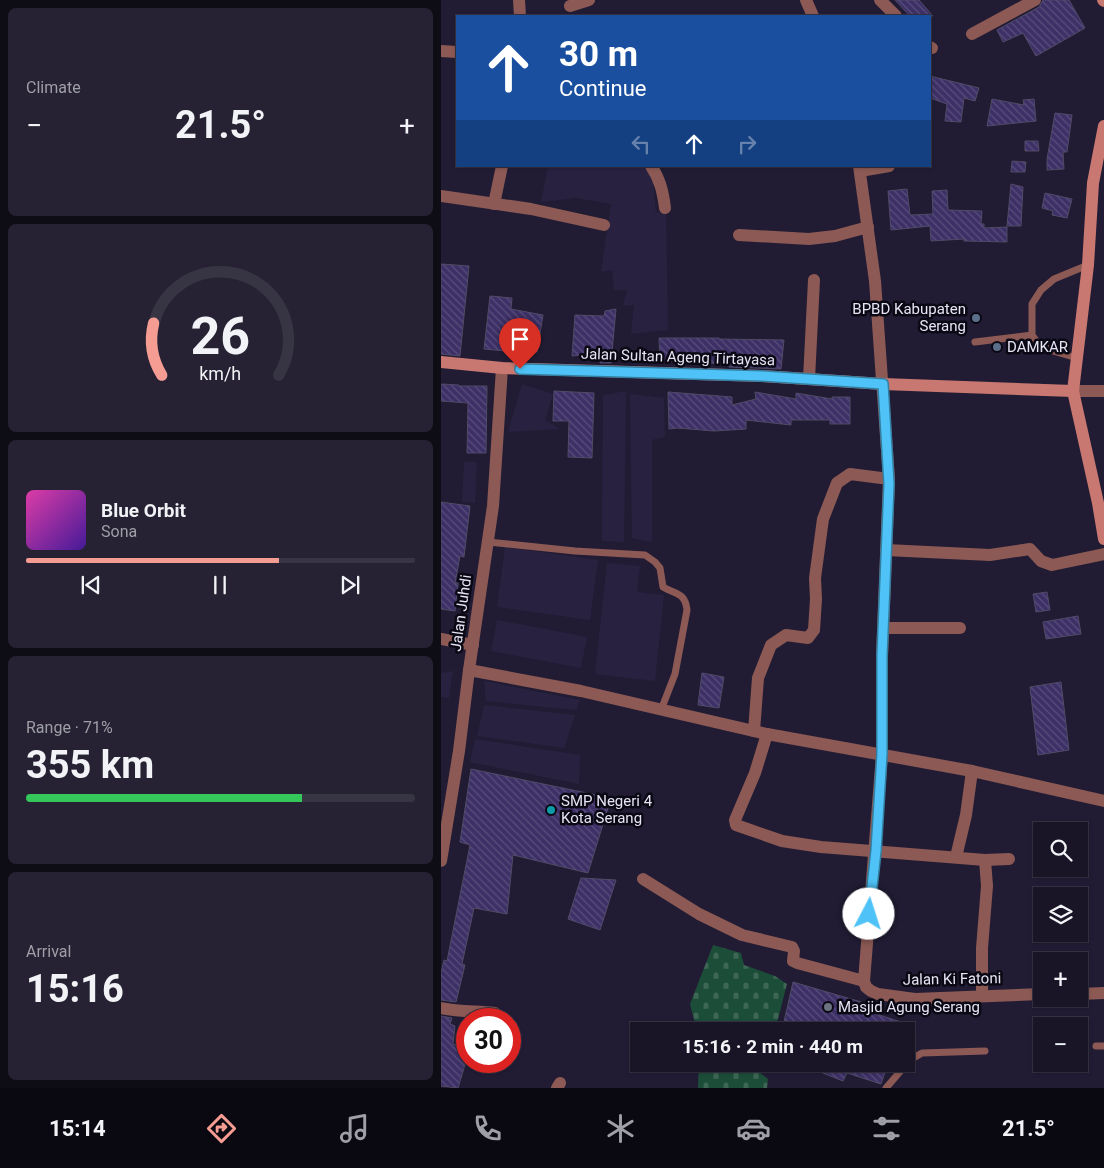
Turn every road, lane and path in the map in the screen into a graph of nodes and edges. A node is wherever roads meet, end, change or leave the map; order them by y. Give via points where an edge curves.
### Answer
1 (519, 0) edge
2 (589, 0) edge
3 (806, 0) edge
4 (880, 0) edge
5 (1035, 0) edge
6 (571, 7) edge
7 (520, 15) edge
8 (813, 15) edge
9 (895, 15) edge
10 (972, 34) dead end
11 (441, 52) edge
12 (456, 52) edge
13 (1104, 126) edge
14 (502, 167) edge
15 (652, 167) edge
16 (879, 167) edge
17 (860, 169) edge
18 (441, 196) edge
19 (494, 204) junction
20 (665, 208) dead end
21 (604, 225) dead end
22 (868, 226) junction
23 (739, 234) dead end
24 (1088, 265) junction
25 (814, 280) dead end
26 (1032, 335) junction
27 (975, 342) dead end
28 (1077, 358) junction
29 (441, 362) edge
30 (502, 368) junction
31 (809, 379) junction
32 (883, 384) junction
33 (1104, 391) edge
34 (1073, 392) junction
35 (889, 479) junction
36 (1104, 539) edge
37 (488, 542) junction
38 (886, 550) junction
39 (1104, 554) edge
40 (883, 628) junction
41 (960, 628) dead end
42 (441, 639) edge
43 (473, 644) junction
44 (469, 670) junction
45 (661, 710) junction
46 (760, 732) junction
47 (882, 754) junction
48 (972, 771) junction
49 (1104, 801) edge
50 (445, 812) edge
51 (876, 851) junction
52 (956, 857) junction
53 (1009, 859) dead end
54 (985, 860) junction
55 (441, 861) edge
56 (643, 879) dead end
57 (864, 981) junction
58 (1104, 993) edge
59 (1033, 994) edge
60 (1088, 994) edge
61 (982, 995) junction
62 (441, 1008) edge
63 (456, 1011) edge
64 (985, 1051) dead end
65 (885, 1088) edge

1 - 7 street
2 - 6 street
3 - 8 street
4 - 9 street
5 - 10 street
11 - 12 street
13 - 24 main road via 1093,183
14 - 19 street
15 - 20 street via 662,189
16 - 17 street
17 - 22 street
18 - 19 street
19 - 21 street
22 - 23 street via 835,236 809,239
22 - 32 street
24 - 26 lane via 1054,279 1041,290 1032,304
24 - 28 main road
25 - 31 street
26 - 27 lane
26 - 28 lane via 1038,343
28 - 34 main road
29 - 30 main road, Jalan Sultan Ageng Tirtayasa
30 - 31 main road, Jalan Sultan Ageng Tirtayasa
30 - 37 street, Jalan Juhdi
31 - 32 main road, Jalan Sultan Ageng Tirtayasa
32 - 34 main road, Jalan Sultan Ageng Tirtayasa
32 - 35 street
33 - 34 street
34 - 36 main road
35 - 38 street
35 - 46 street via 850,474 837,482 819,538 814,630 808,638 786,635 771,644 758,678
37 - 43 street, Jalan Juhdi
37 - 45 lane via 645,555 655,562 660,568 663,586 682,595 687,610 675,674
38 - 39 street via 990,555 1029,549 1041,561 1052,565
38 - 40 street
40 - 41 street
40 - 47 street
42 - 43 street
43 - 44 street, Jalan Juhdi
44 - 45 street
44 - 50 street, Jalan Juhdi via 459,751
45 - 46 street
46 - 47 street
46 - 51 street via 755,773 735,820 736,825 783,841
47 - 48 street
47 - 51 street
48 - 49 street
48 - 52 street
50 - 55 street, Jalan Juhdi
51 - 52 street
51 - 57 street
52 - 54 street
53 - 54 street
54 - 61 street via 987,886
56 - 57 street via 699,914 742,934 792,947 793,961 797,963
57 - 61 street, Jalan Ki Fatoni via 871,992 915,999
58 - 60 street
59 - 61 street, Jalan Ki Fatoni
62 - 63 street
64 - 65 lane via 923,1053 909,1060

